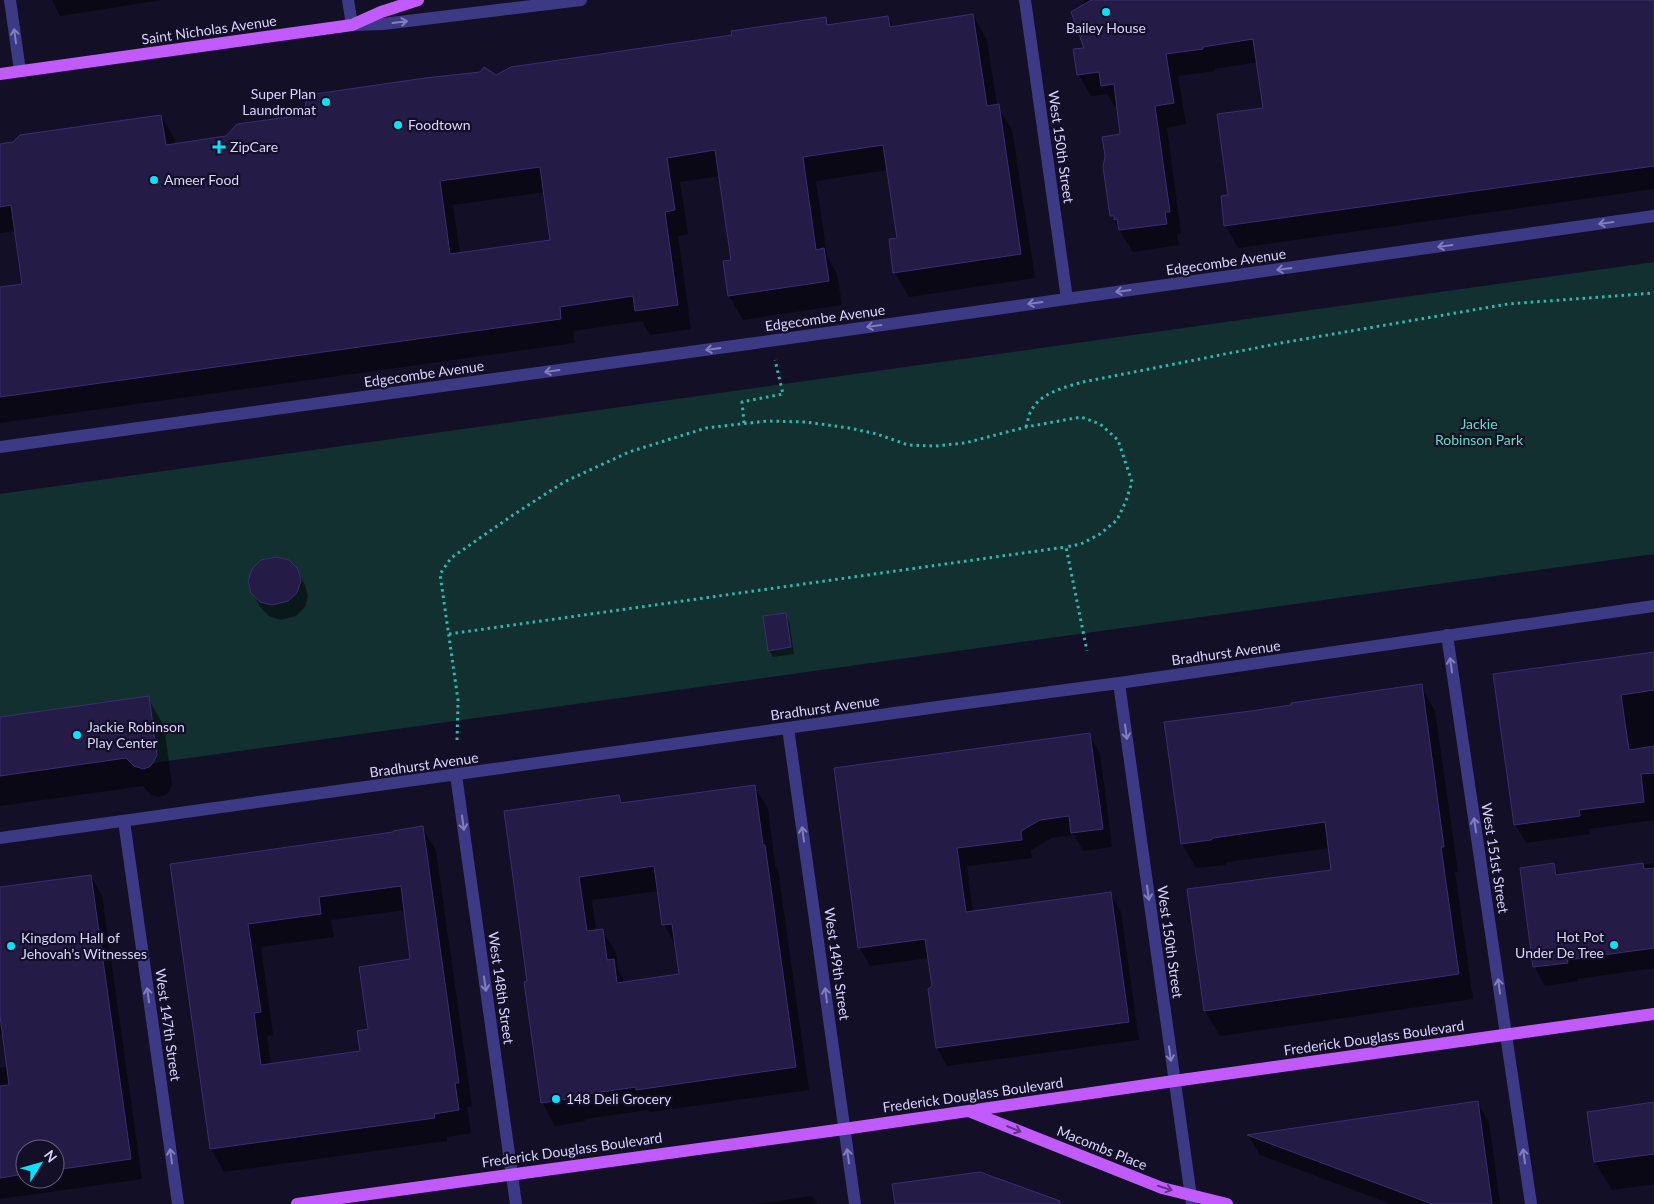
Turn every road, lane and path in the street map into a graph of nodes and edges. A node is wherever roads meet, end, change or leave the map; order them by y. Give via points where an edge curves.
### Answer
1 (10, 0) edge
2 (348, 0) edge
3 (418, 0) edge
4 (580, 0) edge
5 (1025, 0) edge
6 (352, 25) junction
7 (20, 71) junction
8 (0, 74) edge
9 (1654, 216) edge
10 (1654, 293) edge
11 (1067, 299) junction
12 (771, 341) junction
13 (744, 422) junction
14 (1026, 427) junction
15 (0, 448) edge
16 (1066, 547) junction
17 (1654, 606) edge
18 (449, 634) junction
19 (1447, 635) junction
20 (1087, 651) dead end
21 (1119, 683) junction
22 (788, 728) junction
23 (457, 740) dead end
24 (456, 775) junction
25 (124, 821) junction
26 (0, 838) edge
27 (1654, 1014) edge
28 (1507, 1034) junction
29 (1174, 1080) junction
30 (968, 1111) junction
31 (844, 1129) junction
32 (512, 1174) junction
33 (1191, 1200) edge
34 (178, 1204) edge
35 (297, 1204) edge
36 (516, 1204) edge
37 (855, 1204) edge
38 (1227, 1204) edge
39 (1531, 1204) edge

7 -> 1 street
2 - 6 street
3 - 6 main road, Saint Nicholas Avenue
6 -> 4 street
5 - 11 street, West 150th Street
6 - 7 main road, Saint Nicholas Avenue
7 - 8 main road, Saint Nicholas Avenue
9 -> 11 street, Edgecombe Avenue
10 - 14 path via 1508,304 1281,343 1083,382 1056,390 1036,404
11 -> 12 street, Edgecombe Avenue
12 - 13 path via 783,394 742,402
12 -> 15 street, Edgecombe Avenue
13 - 14 path via 806,422 877,434 908,445 935,446 965,443
13 - 18 path via 706,428 629,452 564,482 451,558 440,574
14 - 16 path via 1080,417 1100,424 1118,440 1128,466 1132,482 1117,520 1100,534 1081,544
16 - 18 path
16 - 20 path
17 - 19 street, Bradhurst Avenue
18 - 23 path via 458,700
19 - 21 street, Bradhurst Avenue
28 -> 19 street, West 151st Street
21 - 22 street, Bradhurst Avenue
21 -> 29 street, West 150th Street
22 - 24 street, Bradhurst Avenue
31 -> 22 street, West 149th Street
24 - 25 street, Bradhurst Avenue
24 -> 32 street, West 148th Street
25 - 26 street, Bradhurst Avenue
34 -> 25 street, West 147th Street
27 - 28 main road, Frederick Douglass Boulevard
28 - 29 main road, Frederick Douglass Boulevard
39 -> 28 street, West 151st Street
29 - 30 main road, Frederick Douglass Boulevard
29 - 33 street, West 150th Street
30 - 31 main road, Frederick Douglass Boulevard
30 -> 33 main road, Macombs Place
31 - 32 main road, Frederick Douglass Boulevard
37 -> 31 street, West 149th Street
32 - 35 main road, Frederick Douglass Boulevard
32 - 36 street, West 148th Street
33 - 38 main road, Macombs Place

